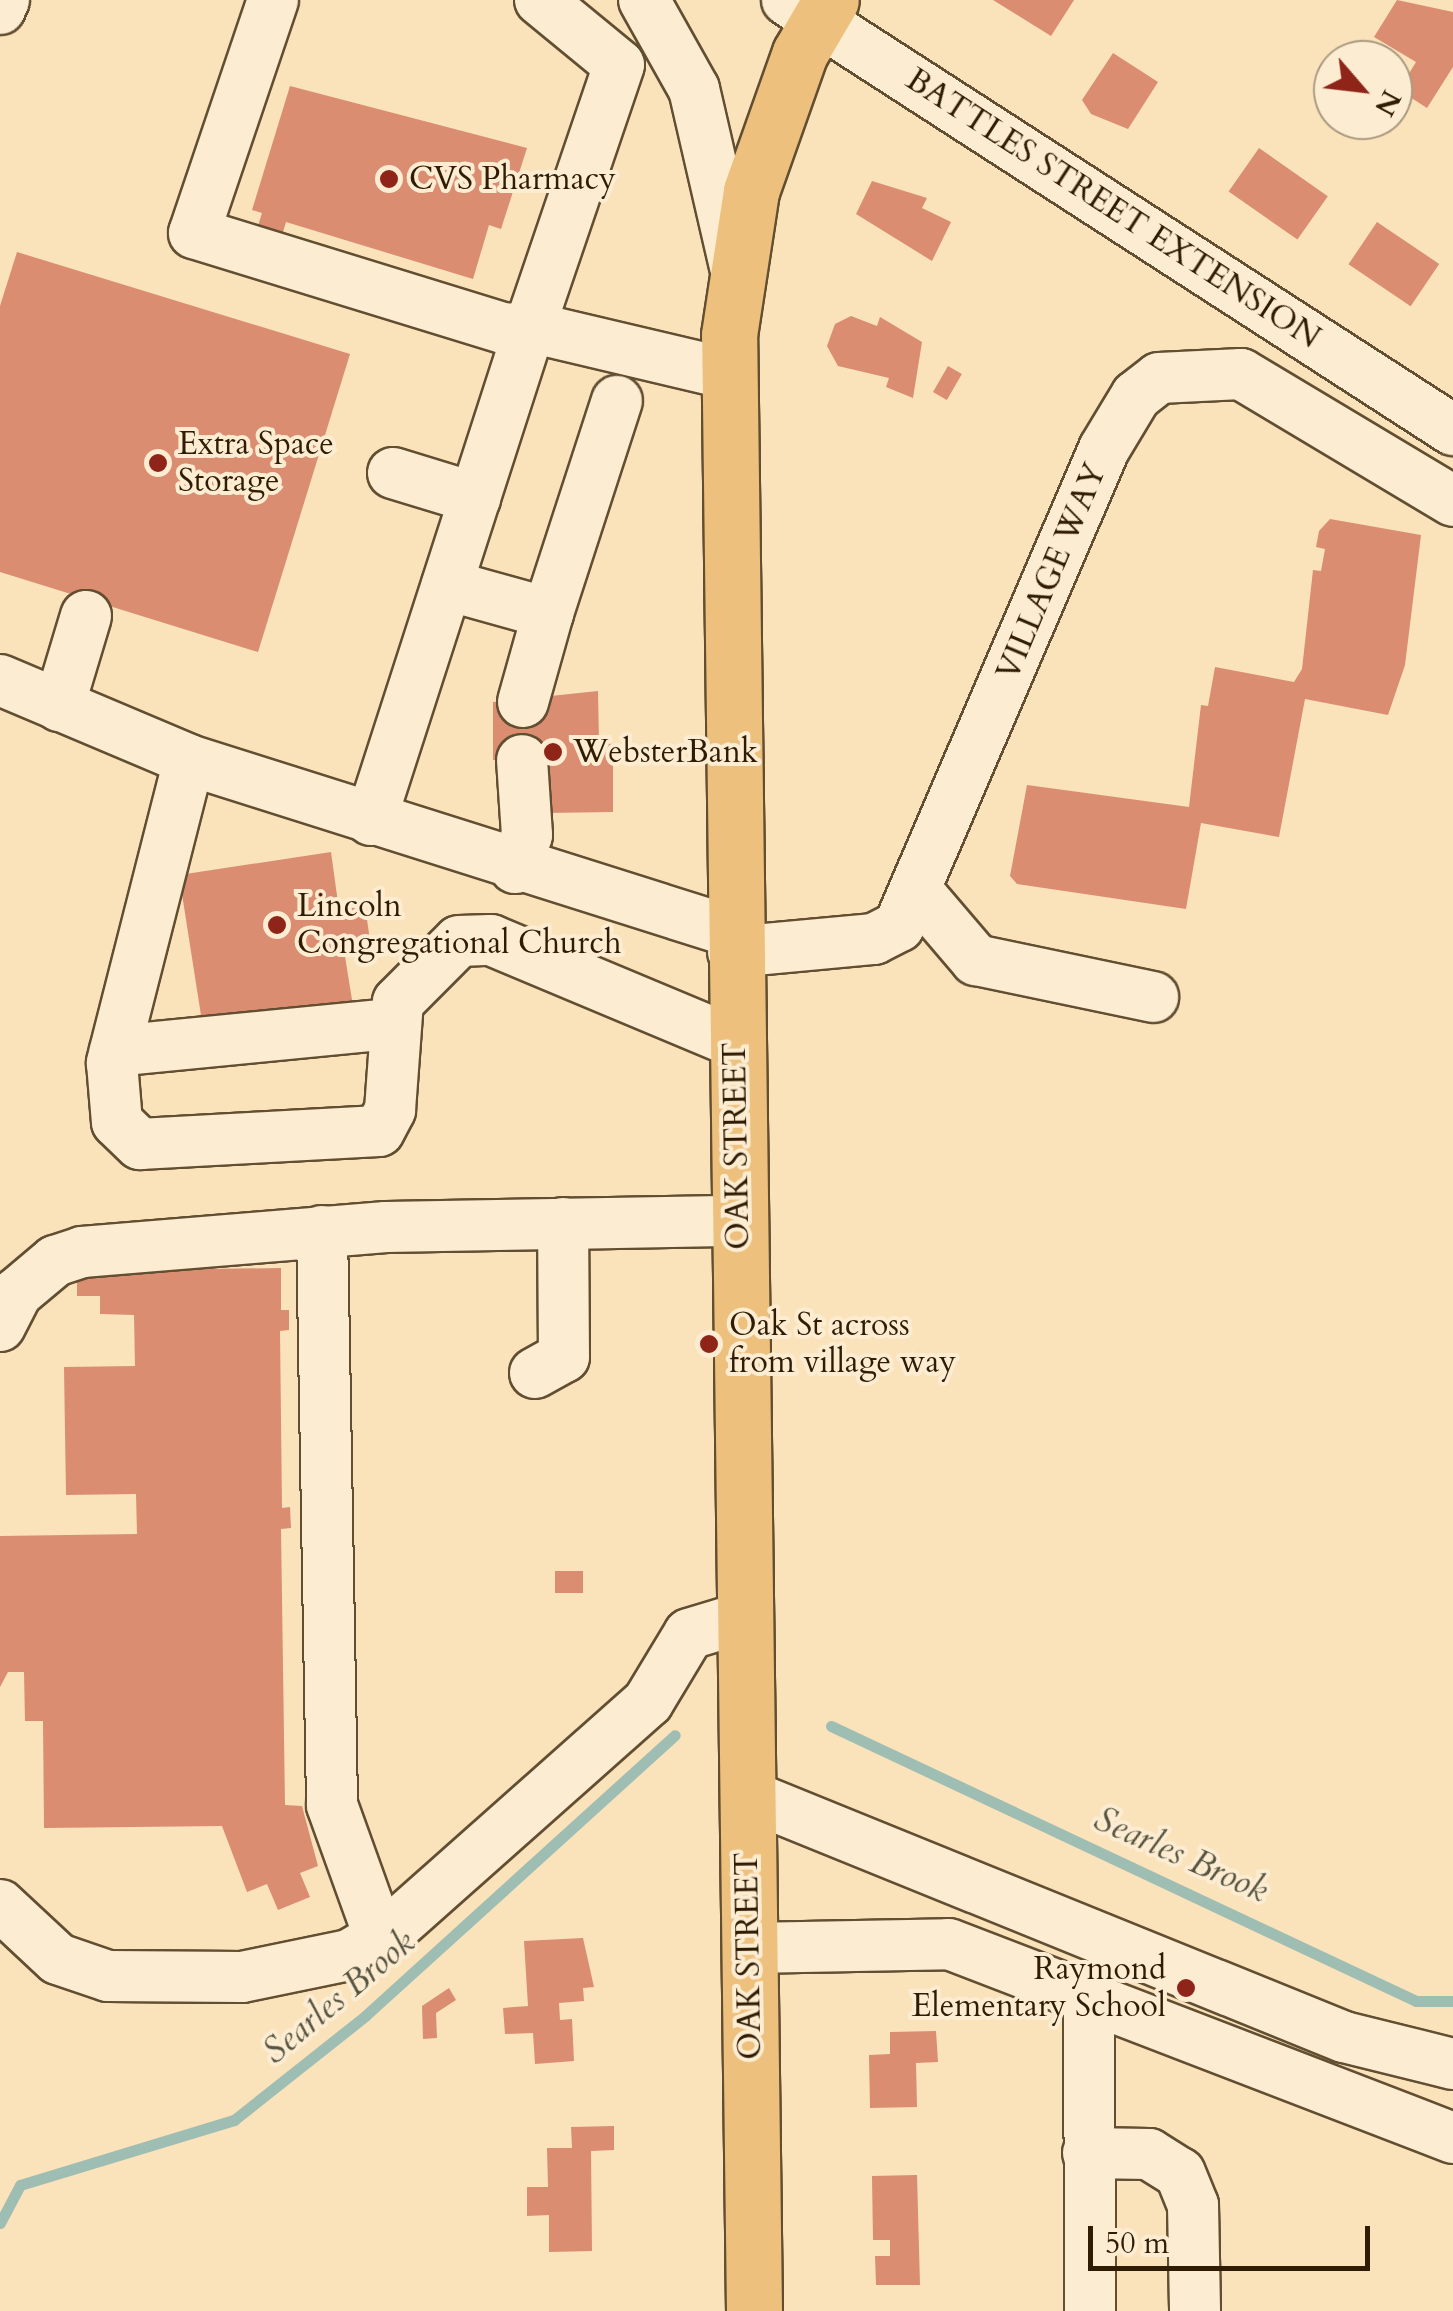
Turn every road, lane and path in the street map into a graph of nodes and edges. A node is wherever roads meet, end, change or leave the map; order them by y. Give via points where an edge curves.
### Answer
1 (4, 0) edge
2 (273, 0) edge
3 (540, 0) edge
4 (644, 0) edge
5 (813, 6) edge
6 (0, 9) edge
7 (735, 267) junction
8 (530, 326) junction
9 (729, 374) junction
10 (616, 401) dead end
11 (1453, 430) edge
12 (393, 472) dead end
13 (475, 498) junction
14 (1453, 502) edge
15 (447, 585) junction
16 (548, 613) junction
17 (86, 616) dead end
18 (0, 680) edge
19 (522, 702) dead end
20 (59, 706) junction
21 (189, 760) junction
22 (522, 760) dead end
23 (371, 820) junction
24 (514, 868) junction
25 (918, 891) junction
26 (733, 942) junction
27 (1153, 997) dead end
28 (390, 1024) junction
29 (735, 1042) junction
30 (115, 1051) junction
31 (738, 1222) junction
32 (563, 1224) junction
33 (322, 1232) junction
34 (0, 1326) edge
35 (535, 1373) dead end
36 (746, 1617) junction
37 (747, 1795) junction
38 (964, 1881) junction
39 (0, 1904) edge
40 (380, 1938) junction
41 (950, 1944) junction
42 (749, 1948) junction
43 (1089, 1992) junction
44 (1453, 2064) edge
45 (1453, 2138) edge
46 (1088, 2154) junction
47 (754, 2311) edge
48 (1090, 2311) edge
49 (1195, 2311) edge

1 - 6 street
2 - 8 street via 194,232 506,329
3 - 8 street via 619,66
4 - 7 street via 694,89
5 - 7 main road, OAK STREET via 773,121
5 - 11 street, BATTLES STREET EXTENSION
7 - 9 main road, OAK STREET
8 - 9 street
8 - 13 street
9 - 26 main road, OAK STREET
10 - 16 street
12 - 13 street
13 - 15 street
14 - 25 street, VILLAGE WAY via 1241,374 1158,378 1136,396 1104,449
15 - 16 street
15 - 23 street
16 - 19 street
17 - 20 street
18 - 20 street
20 - 21 street
21 - 23 street
21 - 30 street
22 - 24 street via 526,835
23 - 24 street
24 - 26 street
25 - 26 street, VILLAGE WAY via 899,926 874,939
25 - 27 street via 976,960
26 - 29 main road, OAK STREET
28 - 29 street via 411,980 458,941 475,939
28 - 30 street
28 - 30 street via 390,1110 364,1138 151,1148 118,1122
29 - 31 main road, OAK STREET
31 - 32 street
31 - 36 main road, OAK STREET
32 - 33 street
32 - 35 street via 564,1357
33 - 34 street via 82,1252 55,1261 17,1294
33 - 40 street via 332,1805
36 - 37 main road, OAK STREET
36 - 40 street via 689,1634 648,1702
37 - 38 street
37 - 42 main road, OAK STREET
38 - 41 street
38 - 44 street via 1344,2037
39 - 40 street via 58,1959 108,1976 242,1977 349,1955
41 - 42 street
41 - 43 street
42 - 47 main road, OAK STREET
43 - 45 street
43 - 46 street
46 - 48 street
46 - 49 street via 1149,2154 1180,2173 1193,2205

